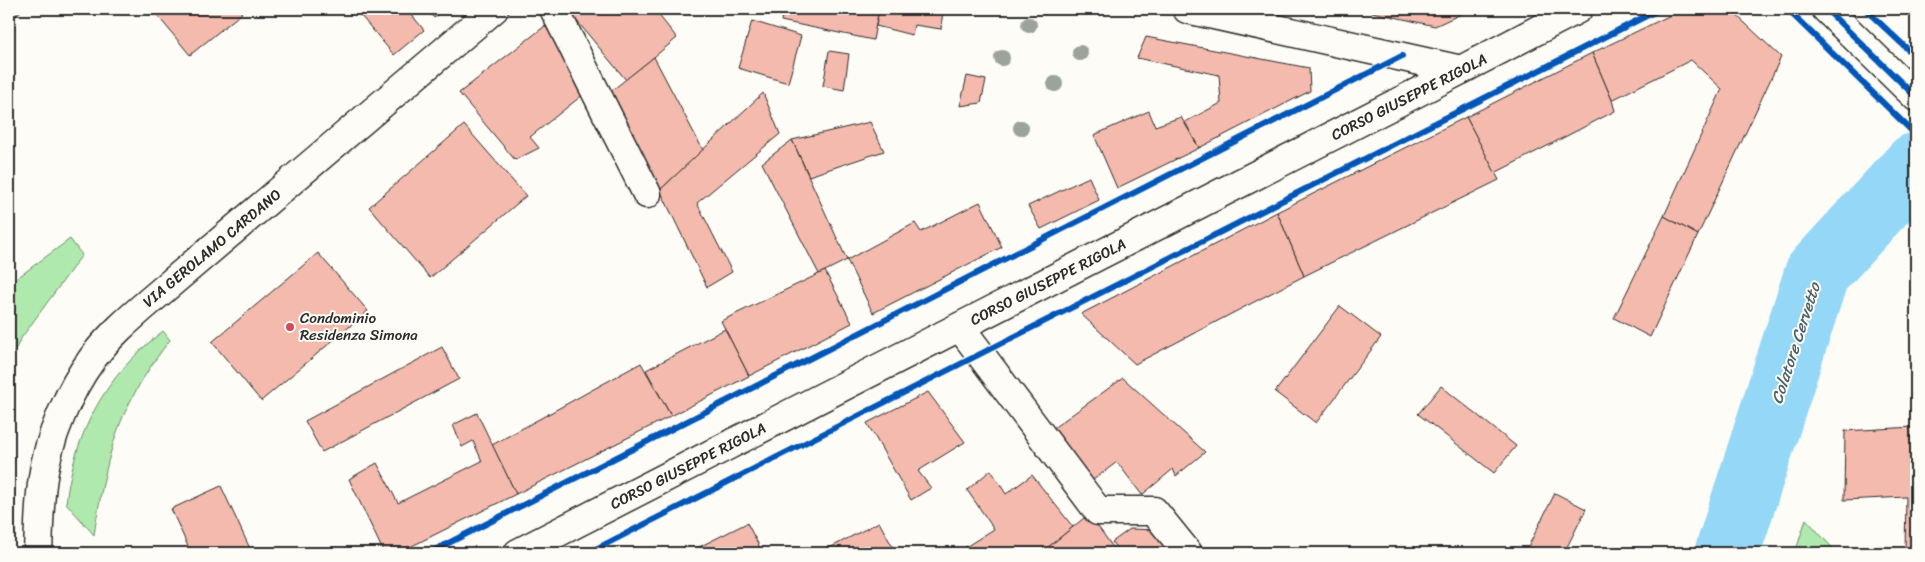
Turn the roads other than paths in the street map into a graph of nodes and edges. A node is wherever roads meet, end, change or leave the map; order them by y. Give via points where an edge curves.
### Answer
1 (494, 9) edge
2 (554, 9) edge
3 (1187, 9) edge
4 (1578, 9) edge
5 (1826, 9) edge
6 (1461, 70) junction
7 (1916, 97) edge
8 (647, 194) dead end
9 (960, 327) junction
10 (38, 553) edge
11 (518, 553) edge
12 (1188, 553) edge

1 - 10 street, VIA GEROLAMO CARDANO via 151,300 116,331 91,360 64,407 49,446 43,477
2 - 8 street
3 - 6 street
4 - 6 street, CORSO GIUSEPPE RIGOLA
5 - 7 street
6 - 9 street, CORSO GIUSEPPE RIGOLA
9 - 11 street, CORSO GIUSEPPE RIGOLA
9 - 12 street via 1098,511 1154,511

